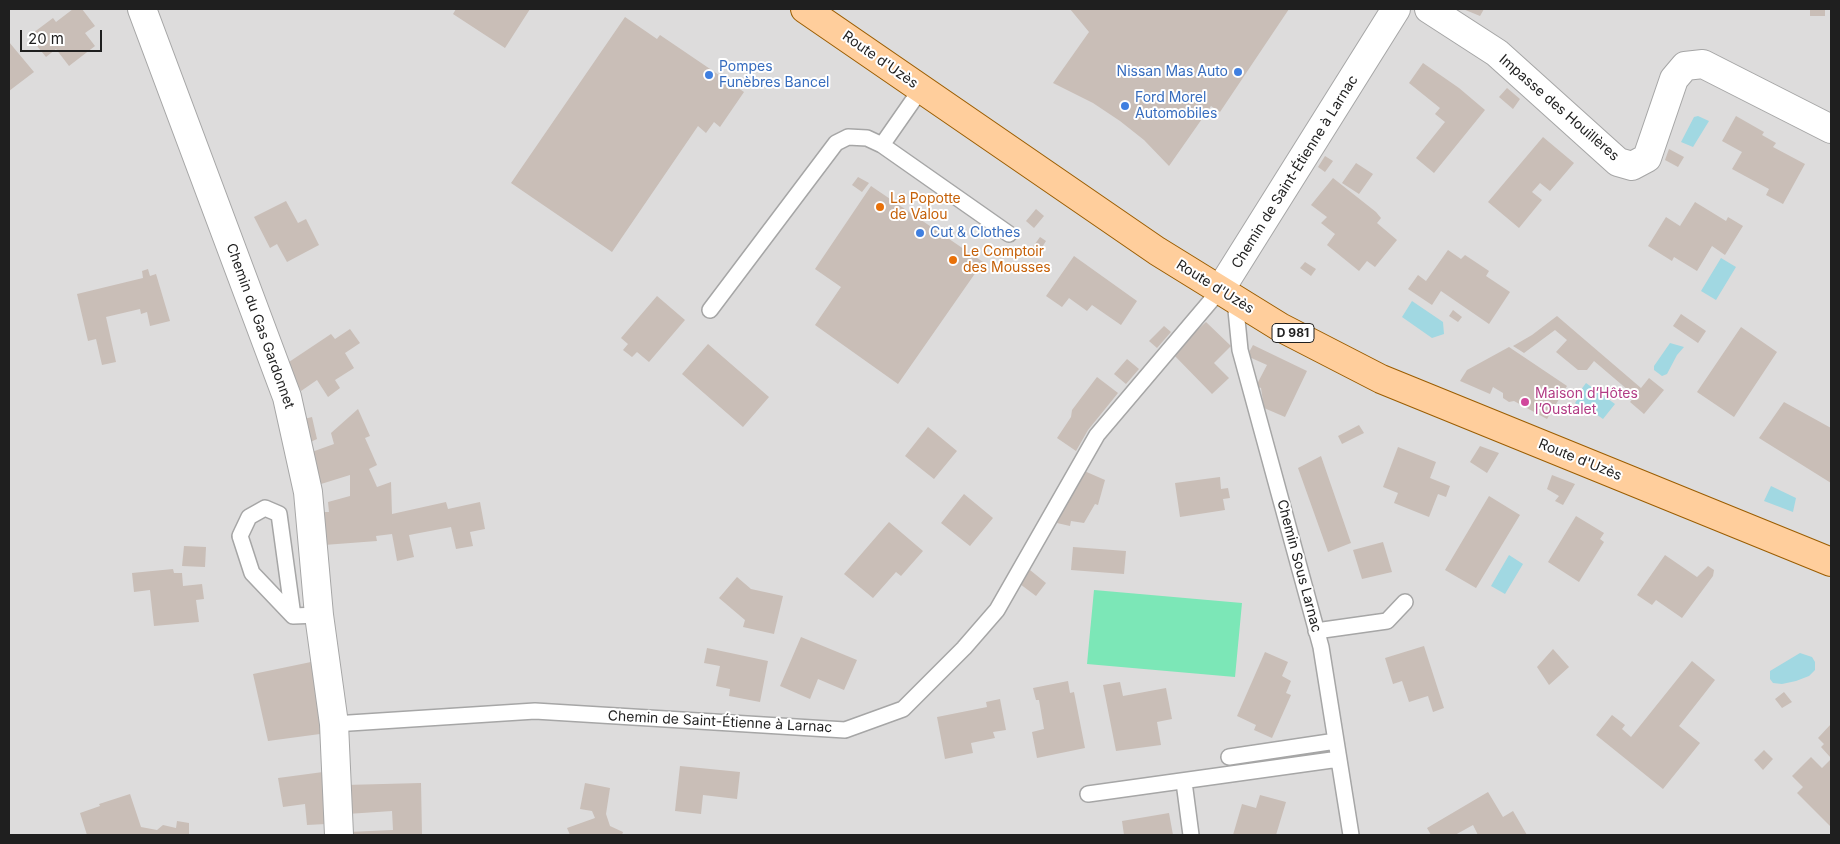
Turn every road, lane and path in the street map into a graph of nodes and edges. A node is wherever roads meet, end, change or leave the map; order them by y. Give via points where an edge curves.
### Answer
1 (142, 9) edge
2 (805, 9) edge
3 (1396, 9) edge
4 (1429, 9) edge
5 (921, 89) junction
6 (1831, 128) edge
7 (882, 145) junction
8 (1009, 234) dead end
9 (1228, 295) junction
10 (710, 310) dead end
11 (1831, 562) edge
12 (1405, 602) dead end
13 (306, 616) junction
14 (1316, 631) junction
15 (334, 724) junction
16 (1336, 741) junction
17 (1229, 757) dead end
18 (1339, 759) junction
19 (1184, 782) junction
20 (1088, 794) dead end
21 (339, 835) edge
22 (1190, 835) edge
23 (1351, 835) edge

1 - 13 street, Chemin du Gas Gardonnet via 287,397 308,492
2 - 5 main road, Route d'Uzès / D 981
3 - 9 street, Chemin de Saint-Étienne à Larnac
4 - 6 street, Impasse des Houillères via 1497,53 1618,162 1632,166 1647,158 1674,79 1685,66 1703,64
5 - 7 lane
5 - 9 main road, Route d'Uzès / D 981 via 1102,214
7 - 8 lane
7 - 10 lane via 867,138 848,137 836,143
9 - 11 main road, Route d'Uzès / D 981 via 1280,327 1382,379
9 - 14 lane, Chemin Sous Larnac
9 - 15 lane, Chemin de Saint-Étienne à Larnac via 1097,435 997,610 903,709 845,730 535,711
12 - 14 lane via 1387,622
13 - 13 lane via 279,514 265,508 249,517 240,536 252,573
13 - 15 street, Chemin du Gas Gardonnet
14 - 16 lane, Chemin Sous Larnac
15 - 21 street, Chemin du Gas Gardonnet
16 - 17 lane
16 - 18 lane, Chemin Sous Larnac
18 - 19 lane
18 - 23 lane, Chemin Sous Larnac
19 - 20 lane
19 - 22 lane

